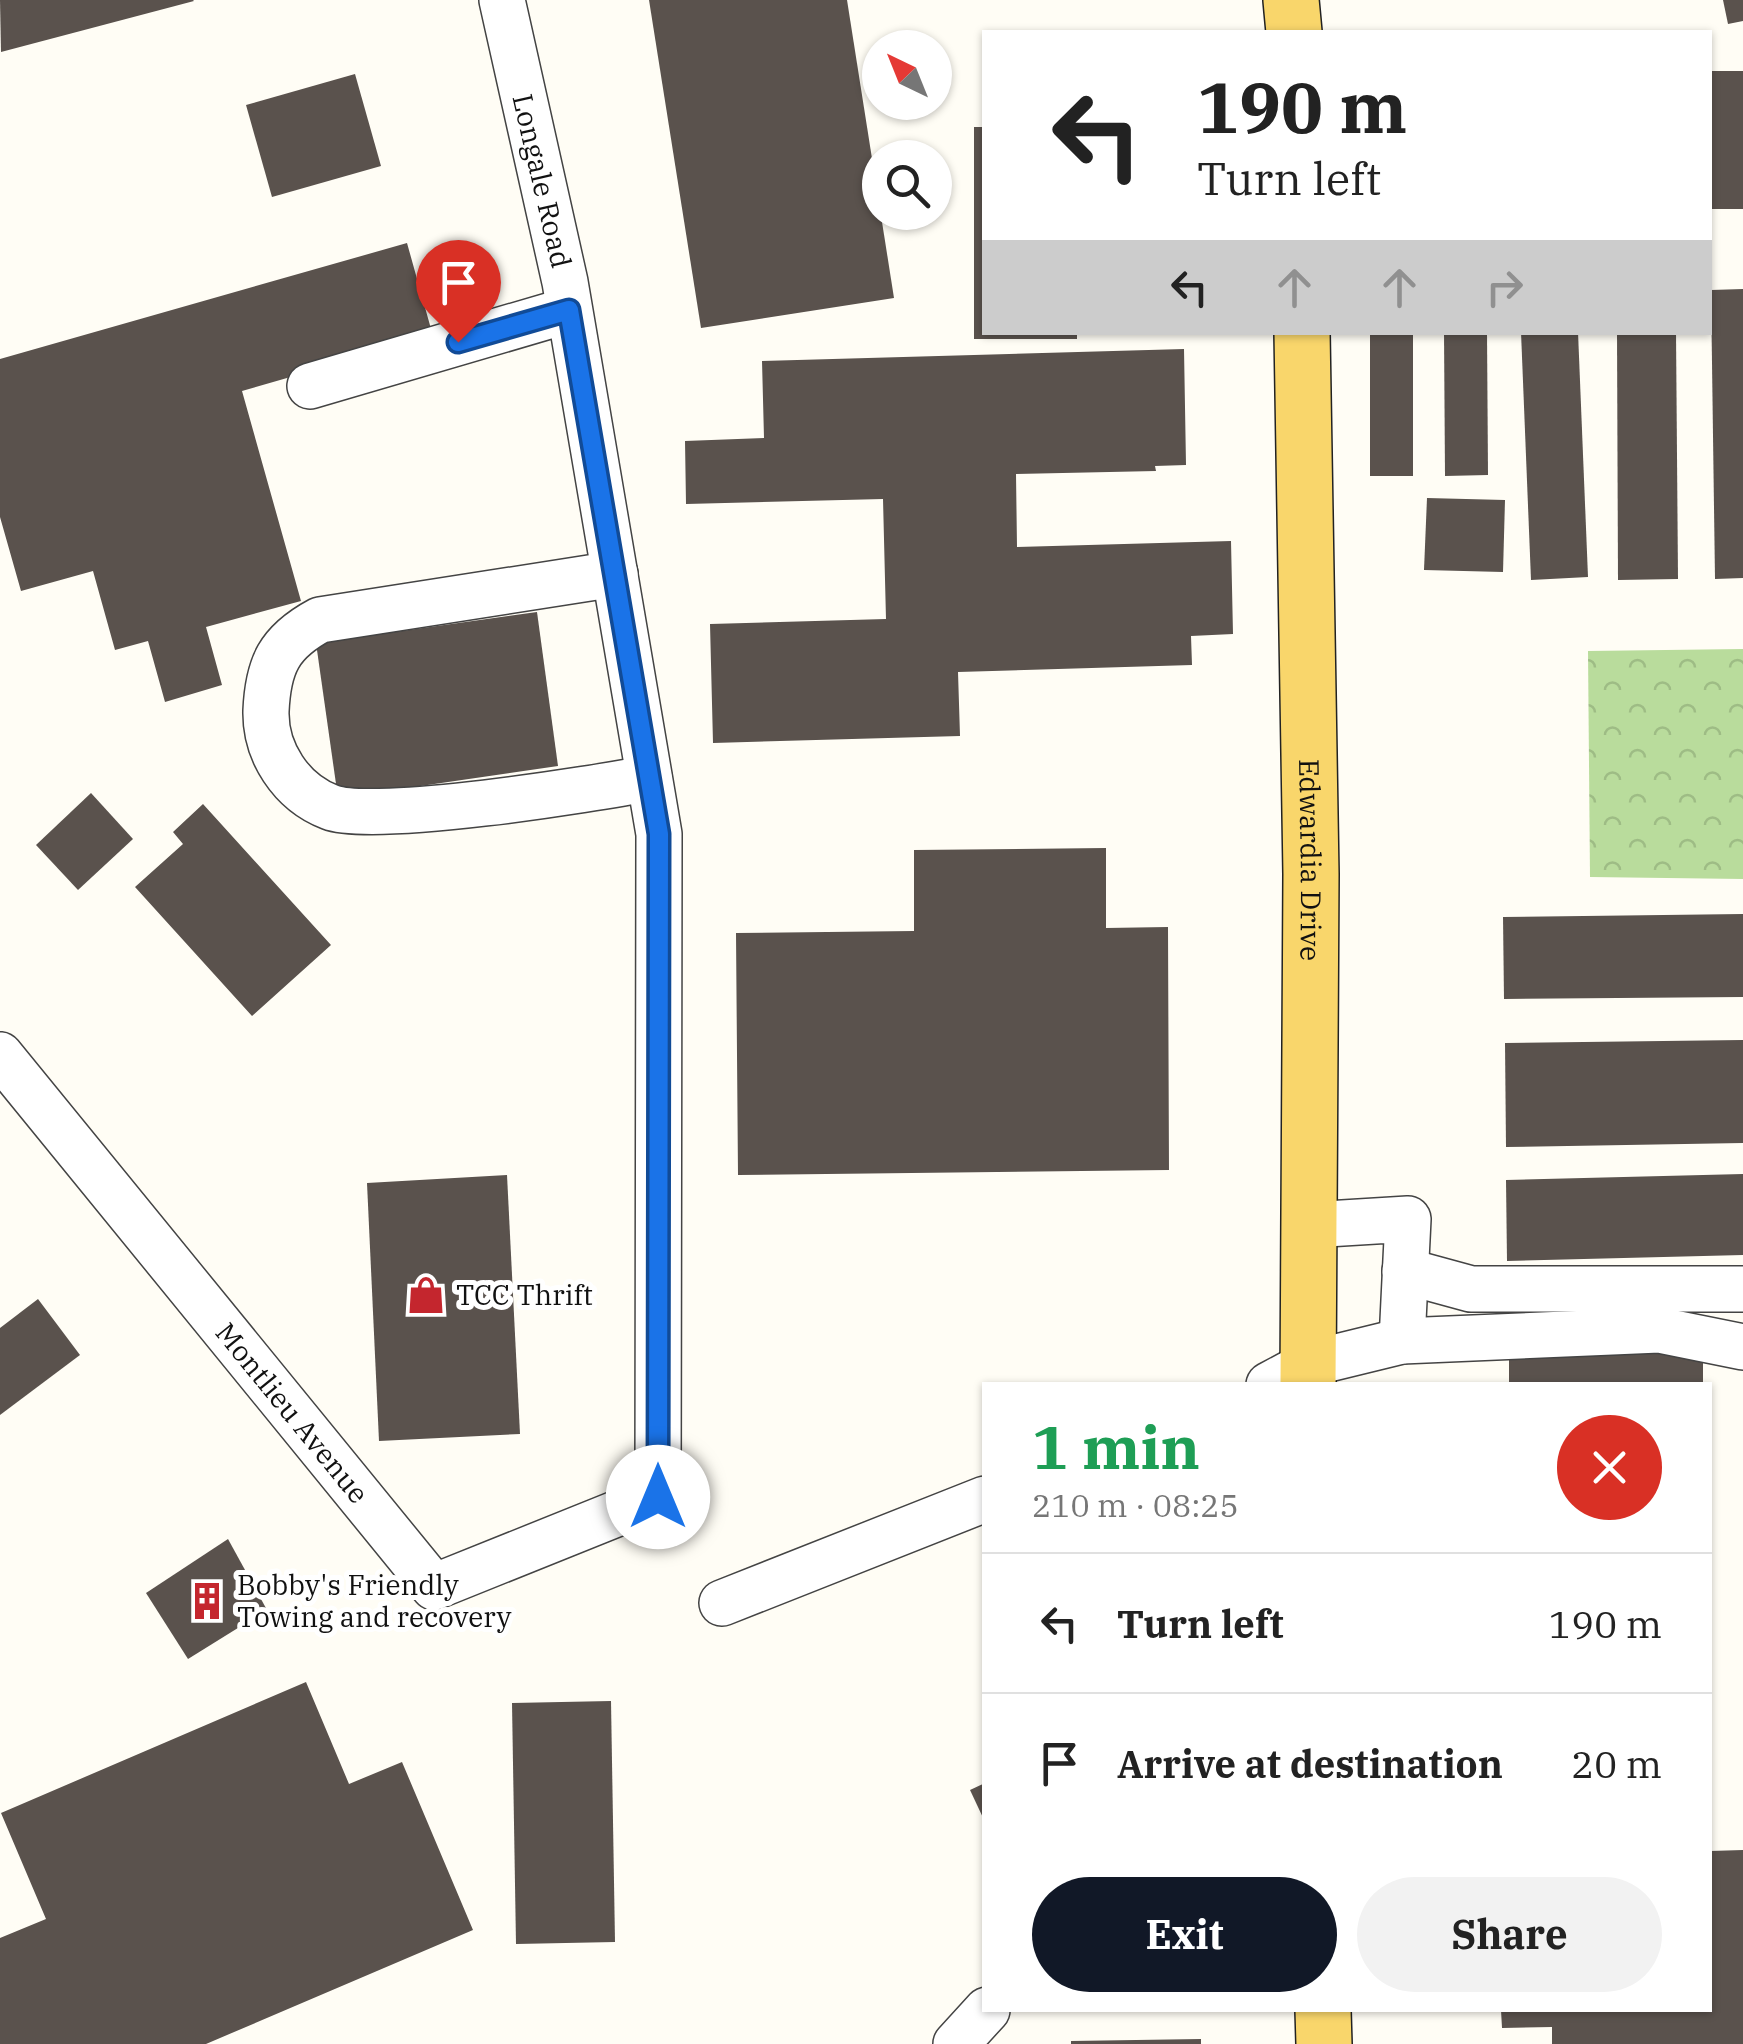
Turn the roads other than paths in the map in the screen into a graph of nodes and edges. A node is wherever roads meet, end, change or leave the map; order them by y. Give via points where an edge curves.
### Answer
1 (502, 0) edge
2 (1291, 0) edge
3 (1294, 30) edge
4 (569, 310) junction
5 (1302, 335) edge
6 (310, 386) dead end
7 (614, 574) junction
8 (649, 778) junction
9 (0, 1055) edge
10 (1310, 1225) junction
11 (1405, 1271) junction
12 (1743, 1289) edge
13 (1402, 1341) junction
14 (1743, 1348) edge
15 (1295, 1378) edge
16 (658, 1497) joint
17 (982, 1500) edge
18 (722, 1604) dead end
19 (985, 2012) edge
20 (1323, 2012) edge
21 (956, 2044) edge
22 (1324, 2044) edge

1 - 4 street, Longale Road
2 - 3 main road
4 - 6 street
4 - 7 street, Longale Road
5 - 10 main road, Edwardia Drive
7 - 8 street, Longale Road
7 - 8 street via 320,620 274,656 266,726 287,777 332,808 371,812
8 - 16 street, Longale Road via 659,834
9 - 16 street, Montlieu Avenue via 434,1587
10 - 11 street via 1408,1219
10 - 15 main road, Edwardia Drive
11 - 12 street via 1470,1290
11 - 13 street
13 - 14 street via 1659,1330
13 - 15 street
17 - 18 street
19 - 21 street
20 - 22 main road

